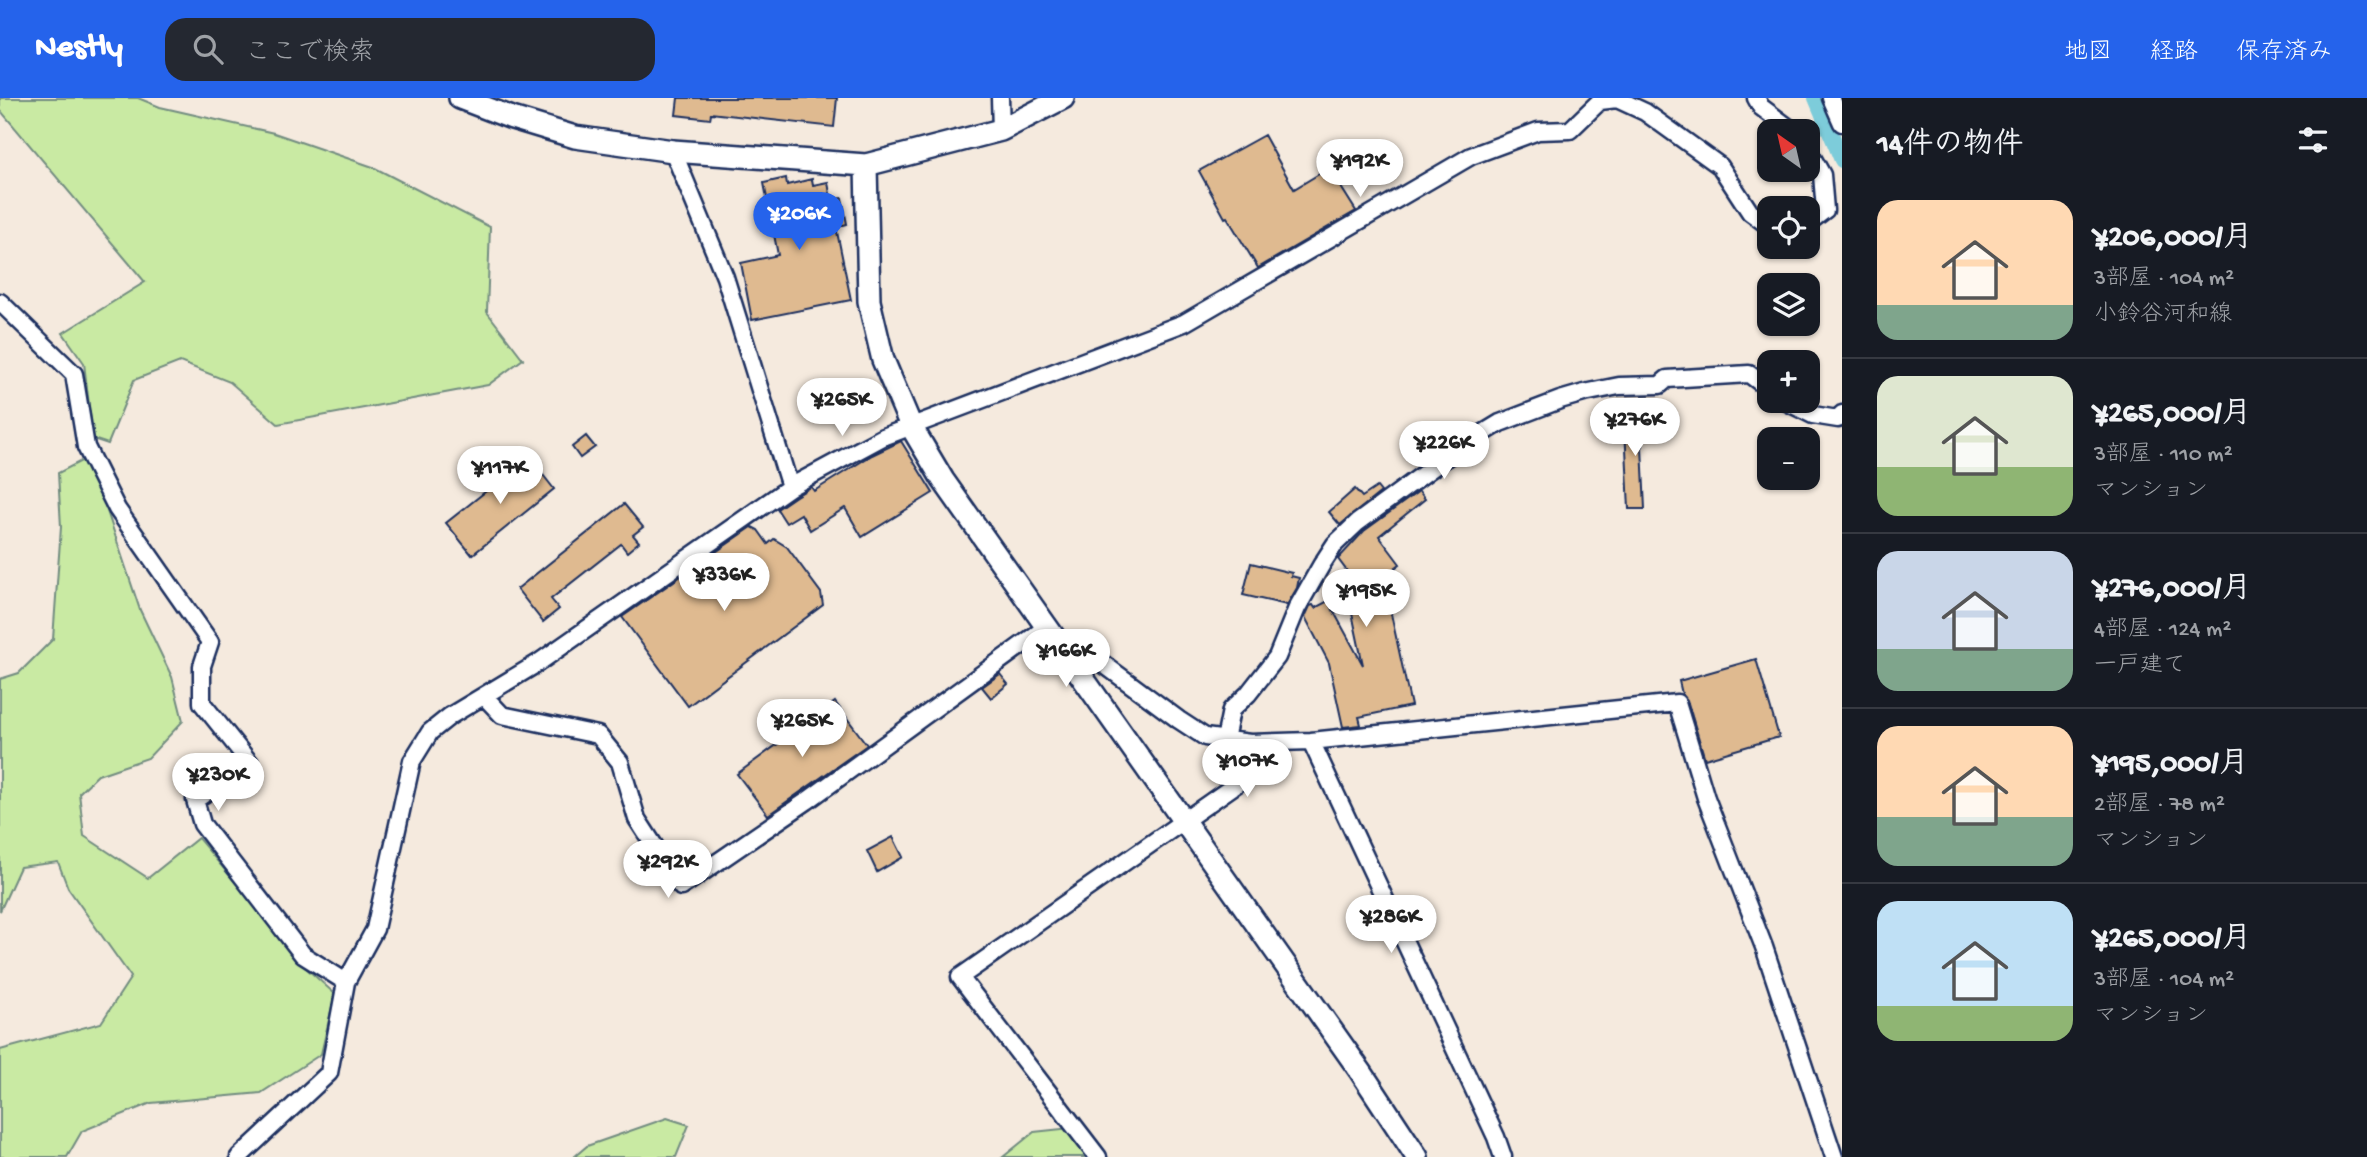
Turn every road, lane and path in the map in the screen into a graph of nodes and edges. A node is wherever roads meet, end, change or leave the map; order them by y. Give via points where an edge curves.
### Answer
1 (460, 98) edge
2 (1000, 98) edge
3 (1063, 98) edge
4 (1755, 98) edge
5 (1831, 98) edge
6 (1777, 119) edge
7 (1842, 123) edge
8 (1001, 130) junction
9 (673, 151) junction
10 (866, 166) junction
11 (1820, 171) edge
12 (1820, 214) edge
13 (1757, 217) edge
14 (0, 302) edge
15 (1757, 380) edge
16 (1809, 413) edge
17 (1841, 420) edge
18 (911, 426) junction
19 (790, 487) junction
20 (1048, 626) junction
21 (1075, 664) junction
22 (485, 697) junction
23 (1225, 740) junction
24 (1311, 741) junction
25 (1250, 743) junction
26 (1184, 820) junction
27 (345, 982) junction
28 (239, 1157) edge
29 (1098, 1157) edge
30 (1417, 1157) edge
31 (1503, 1157) edge
32 (1834, 1157) edge

1 - 9 street via 575,137
2 - 8 street
3 - 8 street
4 - 6 street
5 - 7 street
8 - 10 street
9 - 10 street
9 - 19 street via 725,277
10 - 18 street via 869,301 883,360
11 - 12 street via 1825,210
13 - 18 street via 1720,166 1646,113 1618,99 1600,101 1570,130 1538,131 1471,156 1184,323
14 - 27 street via 74,374 86,447 111,497 210,642 202,666 202,703 250,763 195,800 202,824 303,955
15 - 23 street via 1735,373 1667,379 1661,385 1619,386 1560,400 1483,432 1335,544 1297,608 1277,657 1231,710
16 - 17 street
18 - 19 street
18 - 20 street via 943,480
19 - 22 street
20 - 21 street
20 - 22 street via 681,887 637,819 620,762 598,735 502,715
21 - 23 street via 1090,654 1205,737
21 - 26 street
22 - 27 street via 430,732 412,761 376,929
23 - 25 street
24 - 25 street
24 - 31 street
24 - 32 street via 1677,703 1706,798 1764,947
25 - 26 street via 1248,776
26 - 29 street via 960,977
26 - 30 street
27 - 28 street via 329,1073

